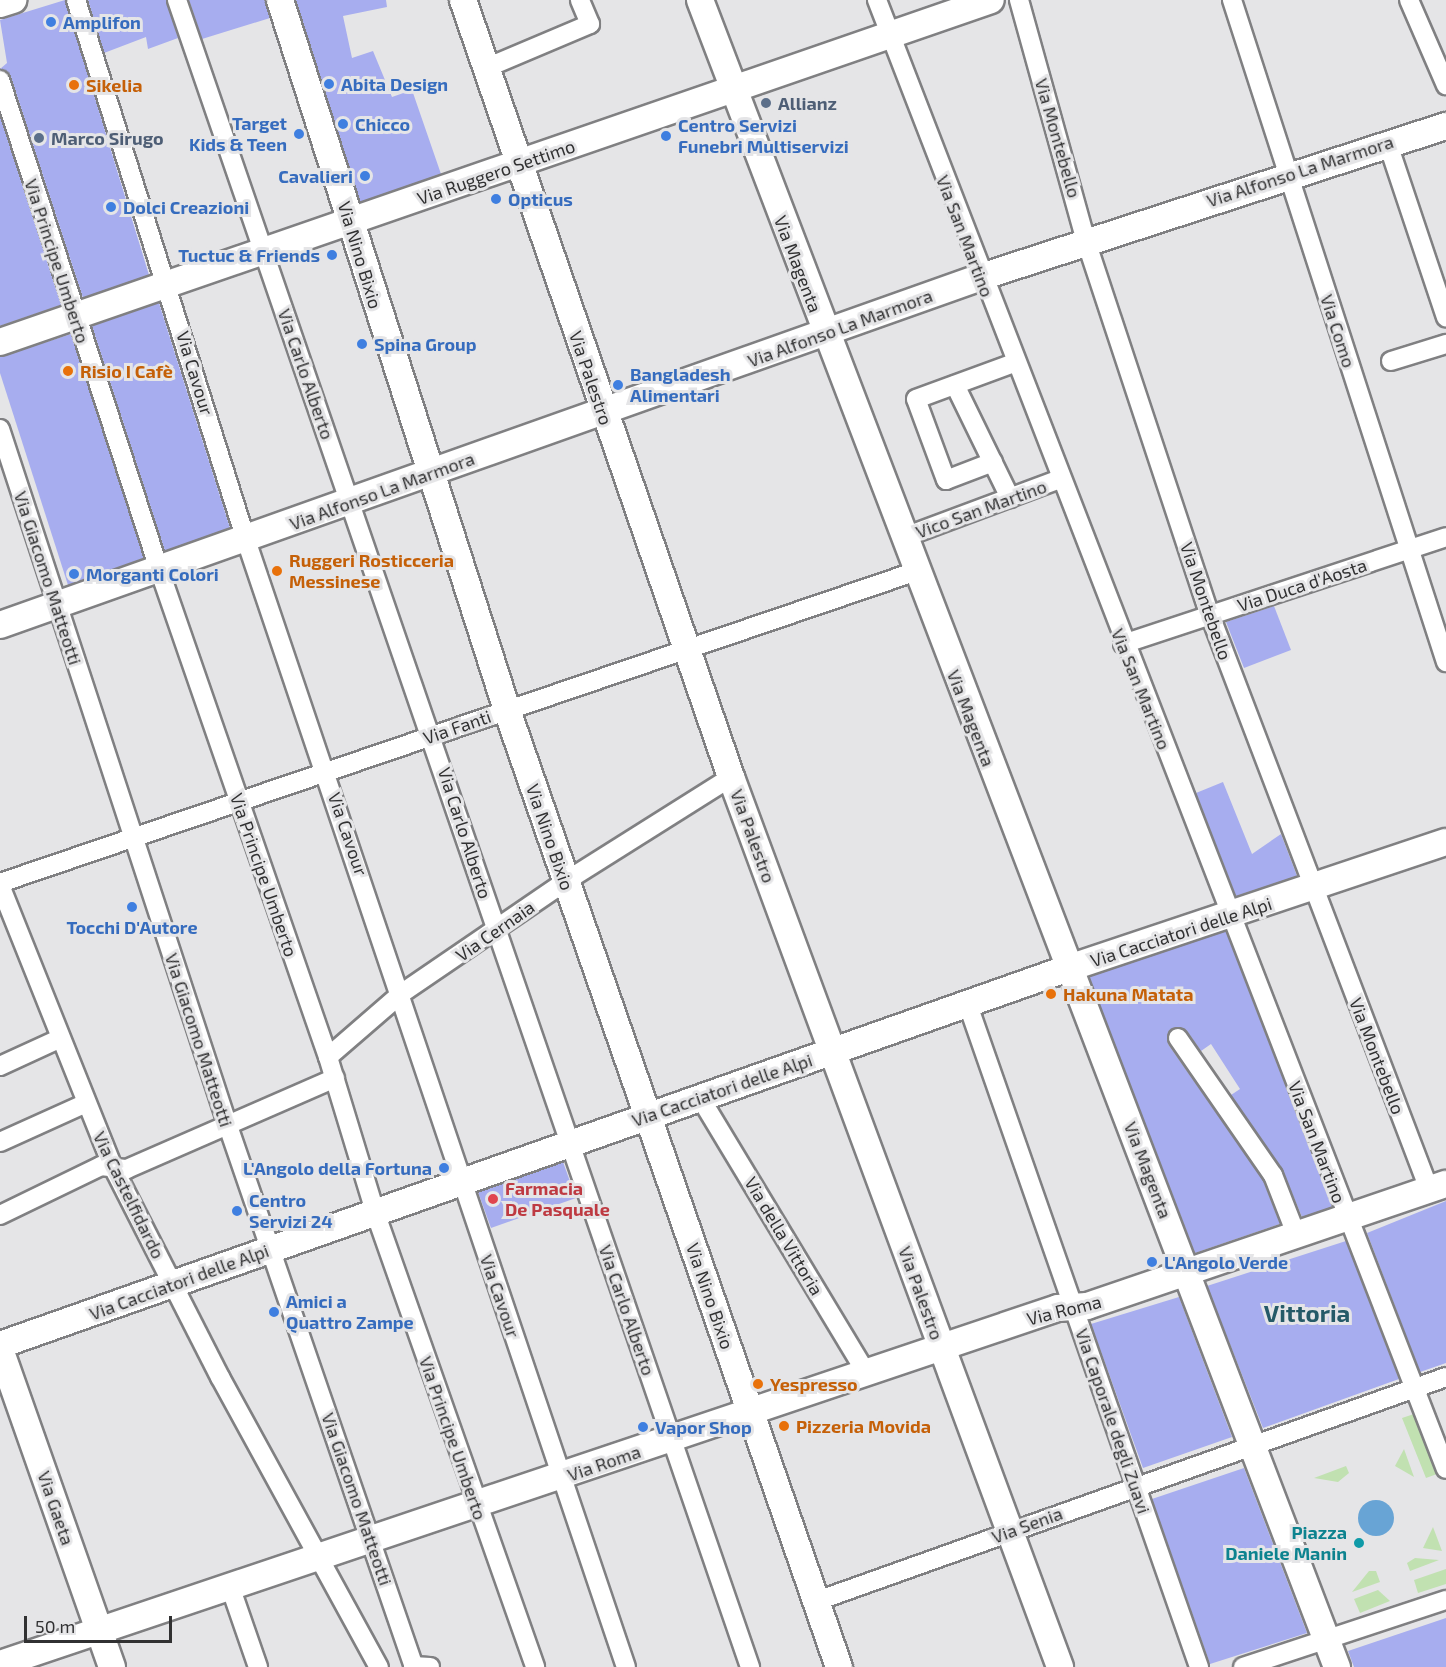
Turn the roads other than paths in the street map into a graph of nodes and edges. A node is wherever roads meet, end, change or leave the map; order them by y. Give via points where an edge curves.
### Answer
1 (13, 0) edge
2 (76, 0) edge
3 (177, 0) edge
4 (280, 0) edge
5 (463, 0) edge
6 (580, 0) edge
7 (700, 0) edge
8 (877, 0) edge
9 (991, 0) edge
10 (1019, 0) edge
11 (1232, 0) edge
12 (1409, 0) edge
13 (0, 4) edge
14 (890, 34) junction
15 (486, 68) junction
16 (0, 80) edge
17 (1446, 85) edge
18 (733, 90) junction
19 (1446, 126) edge
20 (1387, 141) junction
21 (519, 164) junction
22 (1286, 174) junction
23 (350, 223) junction
24 (1086, 241) junction
25 (264, 252) junction
26 (981, 277) junction
27 (167, 284) junction
28 (1446, 317) edge
29 (75, 318) junction
30 (824, 334) junction
31 (0, 342) edge
32 (1446, 344) edge
33 (1391, 361) dead end
34 (1014, 363) junction
35 (955, 385) junction
36 (603, 412) junction
37 (0, 429) edge
38 (993, 462) junction
39 (429, 473) junction
40 (1060, 479) junction
41 (1010, 498) junction
42 (350, 502) junction
43 (1446, 537) edge
44 (902, 538) junction
45 (246, 540) junction
46 (1409, 549) junction
47 (159, 569) junction
48 (914, 572) junction
49 (56, 604) junction
50 (1210, 615) junction
51 (0, 625) edge
52 (1123, 644) junction
53 (686, 650) junction
54 (1446, 662) edge
55 (507, 710) junction
56 (434, 735) junction
57 (327, 772) junction
58 (731, 777) junction
59 (238, 802) junction
60 (133, 840) junction
61 (1446, 842) edge
62 (566, 881) junction
63 (0, 884) edge
64 (1312, 889) junction
65 (1231, 917) junction
66 (497, 931) junction
67 (1069, 968) junction
68 (402, 993) junction
69 (968, 1005) junction
70 (1178, 1038) dead end
71 (59, 1039) junction
72 (832, 1052) junction
73 (328, 1057) junction
74 (0, 1066) edge
75 (335, 1078) junction
76 (701, 1099) junction
77 (84, 1104) junction
78 (647, 1116) junction
79 (227, 1123) junction
80 (0, 1142) edge
81 (569, 1144) junction
82 (113, 1167) junction
83 (462, 1182) junction
84 (1438, 1186) edge
85 (375, 1212) junction
86 (0, 1215) edge
87 (1346, 1218) junction
88 (1296, 1234) junction
89 (270, 1250) junction
90 (1188, 1272) junction
91 (174, 1286) junction
92 (1074, 1307) junction
93 (0, 1347) edge
94 (941, 1349) junction
95 (866, 1373) junction
96 (1425, 1381) edge
97 (750, 1410) junction
98 (672, 1437) junction
99 (1247, 1443) junction
100 (1446, 1469) edge
101 (561, 1478) junction
102 (1135, 1485) junction
103 (476, 1504) junction
104 (1010, 1531) junction
105 (370, 1540) junction
106 (318, 1558) junction
107 (231, 1589) junction
108 (1446, 1600) edge
109 (817, 1601) junction
110 (100, 1633) junction
111 (1327, 1651) edge
112 (0, 1664) edge
113 (112, 1667) edge
114 (258, 1667) edge
115 (379, 1667) edge
116 (419, 1667) edge
117 (534, 1667) edge
118 (626, 1667) edge
119 (750, 1667) edge
120 (839, 1667) edge
121 (1060, 1667) edge
122 (1199, 1667) edge
123 (1243, 1667) edge

1 - 13 street
2 - 27 street, Via Cavour
3 - 25 street, Via Carlo Alberto
4 - 23 street, Via Nino Bixio
5 - 15 street, Via Palestro
6 - 15 street via 590,24
7 - 18 street, Via Magenta
8 - 14 street, Via San Martino
9 - 14 street, Via Ruggero Settimo
10 - 24 street, Via Montebello
11 - 22 street, Via Como
12 - 17 street
14 - 18 street, Via Ruggero Settimo
14 - 26 street, Via San Martino
15 - 21 street, Via Palestro
16 - 29 street, Via Principe Umberto
18 - 21 street, Via Ruggero Settimo
18 - 30 street, Via Magenta
19 - 20 street, Via Alfonso La Marmora
20 - 22 street, Via Alfonso La Marmora
20 - 28 street
21 - 23 street, Via Ruggero Settimo
21 - 36 street, Via Palestro
22 - 24 street, Via Alfonso La Marmora
22 - 46 street, Via Como
23 - 25 street, Via Ruggero Settimo
23 - 39 street, Via Nino Bixio
24 - 26 street, Via Alfonso La Marmora
24 - 50 street, Via Montebello
25 - 27 street, Via Ruggero Settimo
25 - 42 street, Via Carlo Alberto
26 - 30 street, Via Alfonso La Marmora
26 - 34 street, Via San Martino
27 - 29 street, Via Ruggero Settimo
27 - 45 street, Via Cavour
29 - 31 street, Via Ruggero Settimo
29 - 47 street, Via Principe Umberto
30 - 36 street, Via Alfonso La Marmora
30 - 44 street, Via Magenta
32 - 33 street
34 - 35 street
34 - 40 street, Via San Martino
35 - 38 street
35 - 38 street via 916,399 946,480
36 - 39 street, Via Alfonso La Marmora
36 - 53 street, Via Palestro
37 - 49 street, Via Giacomo Matteotti
38 - 41 street
39 - 42 street, Via Alfonso La Marmora
39 - 55 street, Via Nino Bixio
40 - 41 street, Vico San Martino
40 - 52 street, Via San Martino
41 - 44 street, Vico San Martino
42 - 45 street, Via Alfonso La Marmora
42 - 56 street, Via Carlo Alberto
43 - 46 street, Via Duca d'Aosta
44 - 48 street, Via Magenta
45 - 47 street, Via Alfonso La Marmora
45 - 57 street, Via Cavour
46 - 50 street, Via Duca d'Aosta
46 - 54 street, Via Como
47 - 49 street, Via Alfonso La Marmora
47 - 59 street, Via Principe Umberto
48 - 53 street, Via Fanti
48 - 67 street, Via Magenta
49 - 51 street, Via Alfonso La Marmora
49 - 60 street, Via Giacomo Matteotti
50 - 52 street, Via Duca d'Aosta
50 - 64 street, Via Montebello
52 - 65 street, Via San Martino
53 - 55 street, Via Fanti
53 - 58 street, Via Palestro
55 - 56 street, Via Fanti
55 - 62 street, Via Nino Bixio
56 - 57 street, Via Fanti
56 - 66 street, Via Carlo Alberto
57 - 59 street, Via Fanti
57 - 68 street, Via Cavour
58 - 62 street, Via Cernaia
58 - 72 street, Via Palestro
59 - 60 street, Via Fanti
59 - 73 street, Via Principe Umberto
60 - 63 street, Via Fanti
60 - 79 street, Via Giacomo Matteotti
61 - 64 street, Via Cacciatori delle Alpi
62 - 66 street, Via Cernaia
62 - 78 street, Via Nino Bixio
63 - 71 street, Via Castelfidardo
64 - 65 street, Via Cacciatori delle Alpi
64 - 84 street, Via Montebello
65 - 67 street, Via Cacciatori delle Alpi
65 - 87 street, Via San Martino
66 - 68 street, Via Cernaia
66 - 81 street, Via Carlo Alberto
67 - 69 street, Via Cacciatori delle Alpi
67 - 90 street, Via Magenta
68 - 73 street, Via Cernaia
68 - 83 street, Via Cavour
69 - 72 street, Via Cacciatori delle Alpi
69 - 92 street, Via Caporale degli Zuavi
70 - 88 street via 1273,1175
71 - 74 street
71 - 77 street, Via Castelfidardo
72 - 76 street, Via Cacciatori delle Alpi
72 - 94 street, Via Palestro
73 - 75 street, Via Principe Umberto
75 - 79 street
75 - 85 street, Via Principe Umberto
76 - 78 street, Via Cacciatori delle Alpi
76 - 95 street, Via della Vittoria
77 - 80 street
77 - 82 street, Via Castelfidardo
78 - 81 street, Via Cacciatori delle Alpi
78 - 97 street, Via Nino Bixio
79 - 82 street via 127,1169
79 - 89 street, Via Giacomo Matteotti
81 - 83 street, Via Cacciatori delle Alpi
81 - 98 street, Via Carlo Alberto
82 - 86 street via 101,1166
82 - 91 street, Via Castelfidardo
83 - 85 street, Via Cacciatori delle Alpi
83 - 101 street, Via Cavour
84 - 87 street, Via Roma
85 - 89 street, Via Cacciatori delle Alpi
85 - 103 street, Via Principe Umberto
87 - 88 street, Via Roma
87 - 96 street, Via San Martino
88 - 90 street, Via Roma
89 - 91 street, Via Cacciatori delle Alpi
89 - 105 street, Via Giacomo Matteotti
90 - 92 street, Via Roma
90 - 99 street, Via Magenta
91 - 93 street, Via Cacciatori delle Alpi
91 - 106 street, Via Castelfidardo
92 - 94 street, Via Roma
92 - 102 street, Via Caporale degli Zuavi
93 - 110 street, Via Gaeta
94 - 95 street, Via Roma
94 - 104 street, Via Palestro
95 - 97 street, Via Roma
96 - 99 street, Via Senia
96 - 100 street, Via San Martino
97 - 98 street, Via Roma
97 - 109 street, Via Nino Bixio
98 - 101 street, Via Roma
98 - 119 street, Via Carlo Alberto
99 - 102 street, Via Senia
99 - 111 street, Via Magenta
101 - 103 street, Via Roma
101 - 118 street, Via Cavour
102 - 104 street, Via Senia
102 - 122 street, Via Caporale degli Zuavi
103 - 105 street, Via Roma
103 - 117 street, Via Principe Umberto
104 - 109 street, Via Senia
104 - 121 street, Via Palestro
105 - 106 street, Via Roma
105 - 116 street, Via Giacomo Matteotti via 408,1647
106 - 107 street, Via Roma
106 - 115 street, Via Castelfidardo via 373,1649
107 - 110 street, Via Roma
107 - 114 street
108 - 111 street
109 - 120 street, Via Nino Bixio
110 - 112 street, Via Roma
110 - 113 street, Via Gaeta
111 - 123 street

